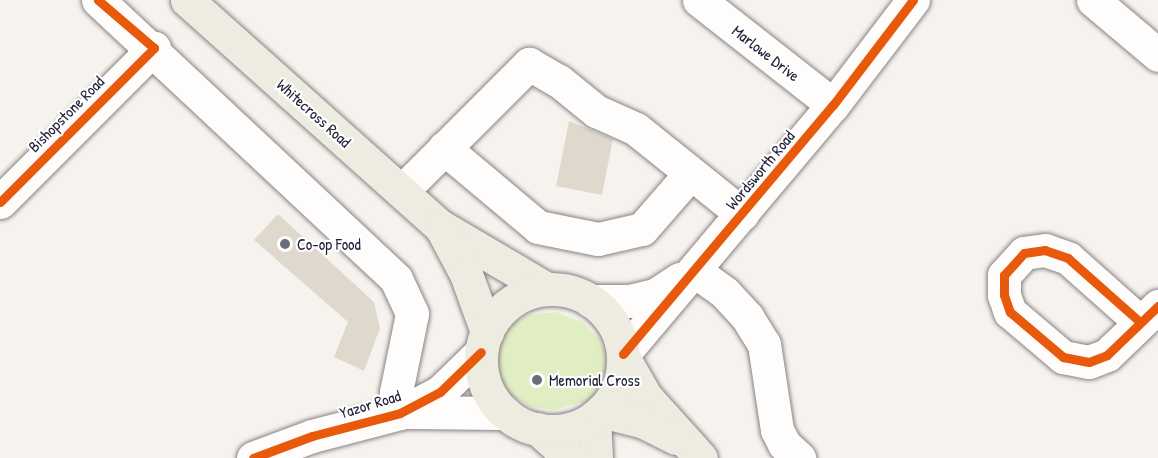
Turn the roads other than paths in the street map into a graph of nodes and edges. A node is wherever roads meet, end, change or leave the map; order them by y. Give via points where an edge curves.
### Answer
1 (98, 0) edge
2 (187, 0) edge
3 (699, 0) edge
4 (913, 0) edge
5 (1093, 0) edge
6 (153, 48) junction
7 (1158, 55) edge
8 (833, 105) junction
9 (444, 148) junction
10 (690, 174) junction
11 (402, 191) junction
12 (0, 202) edge
13 (742, 214) junction
14 (440, 226) junction
15 (695, 271) junction
16 (547, 289) junction
17 (591, 301) junction
18 (484, 342) junction
19 (623, 356) junction
20 (400, 412) junction
21 (505, 413) junction
22 (598, 414) junction
23 (538, 429) junction
24 (693, 451) edge
25 (253, 458) edge
26 (570, 458) edge
27 (596, 458) edge
28 (799, 458) edge

1 - 6 street
2 - 11 main road, Whitecross Road
3 - 8 street, Marlowe Drive
4 - 8 street, Wordsworth Road
5 - 7 street
6 - 12 street, Bishopstone Road
6 - 20 street via 396,279 412,314 396,392
8 - 13 street, Wordsworth Road
9 - 10 street via 538,227 598,238 642,229
9 - 10 street via 529,64 559,81 596,111 636,129
9 - 11 street
10 - 13 street
11 - 14 main road, Whitecross Road
13 - 15 street, Wordsworth Road
14 - 16 main road, Whitecross Road
14 - 18 main road, Whitecross Road via 466,274
15 - 17 street, Wordsworth Road via 655,295 629,302
15 - 19 street, Wordsworth Road
15 - 28 street via 732,301 764,344 777,430 784,444
16 - 17 main road via 572,292
16 - 18 main road via 512,301
17 - 19 main road via 609,318
18 - 20 street, Yazor Road via 440,392
18 - 21 main road via 485,386
19 - 22 main road via 618,387
19 - 24 main road via 646,398
20 - 21 street, Yazor Road
20 - 25 street, Yazor Road via 312,436
21 - 23 main road
22 - 23 main road via 574,428
22 - 24 main road via 644,422
22 - 27 main road
23 - 26 main road

